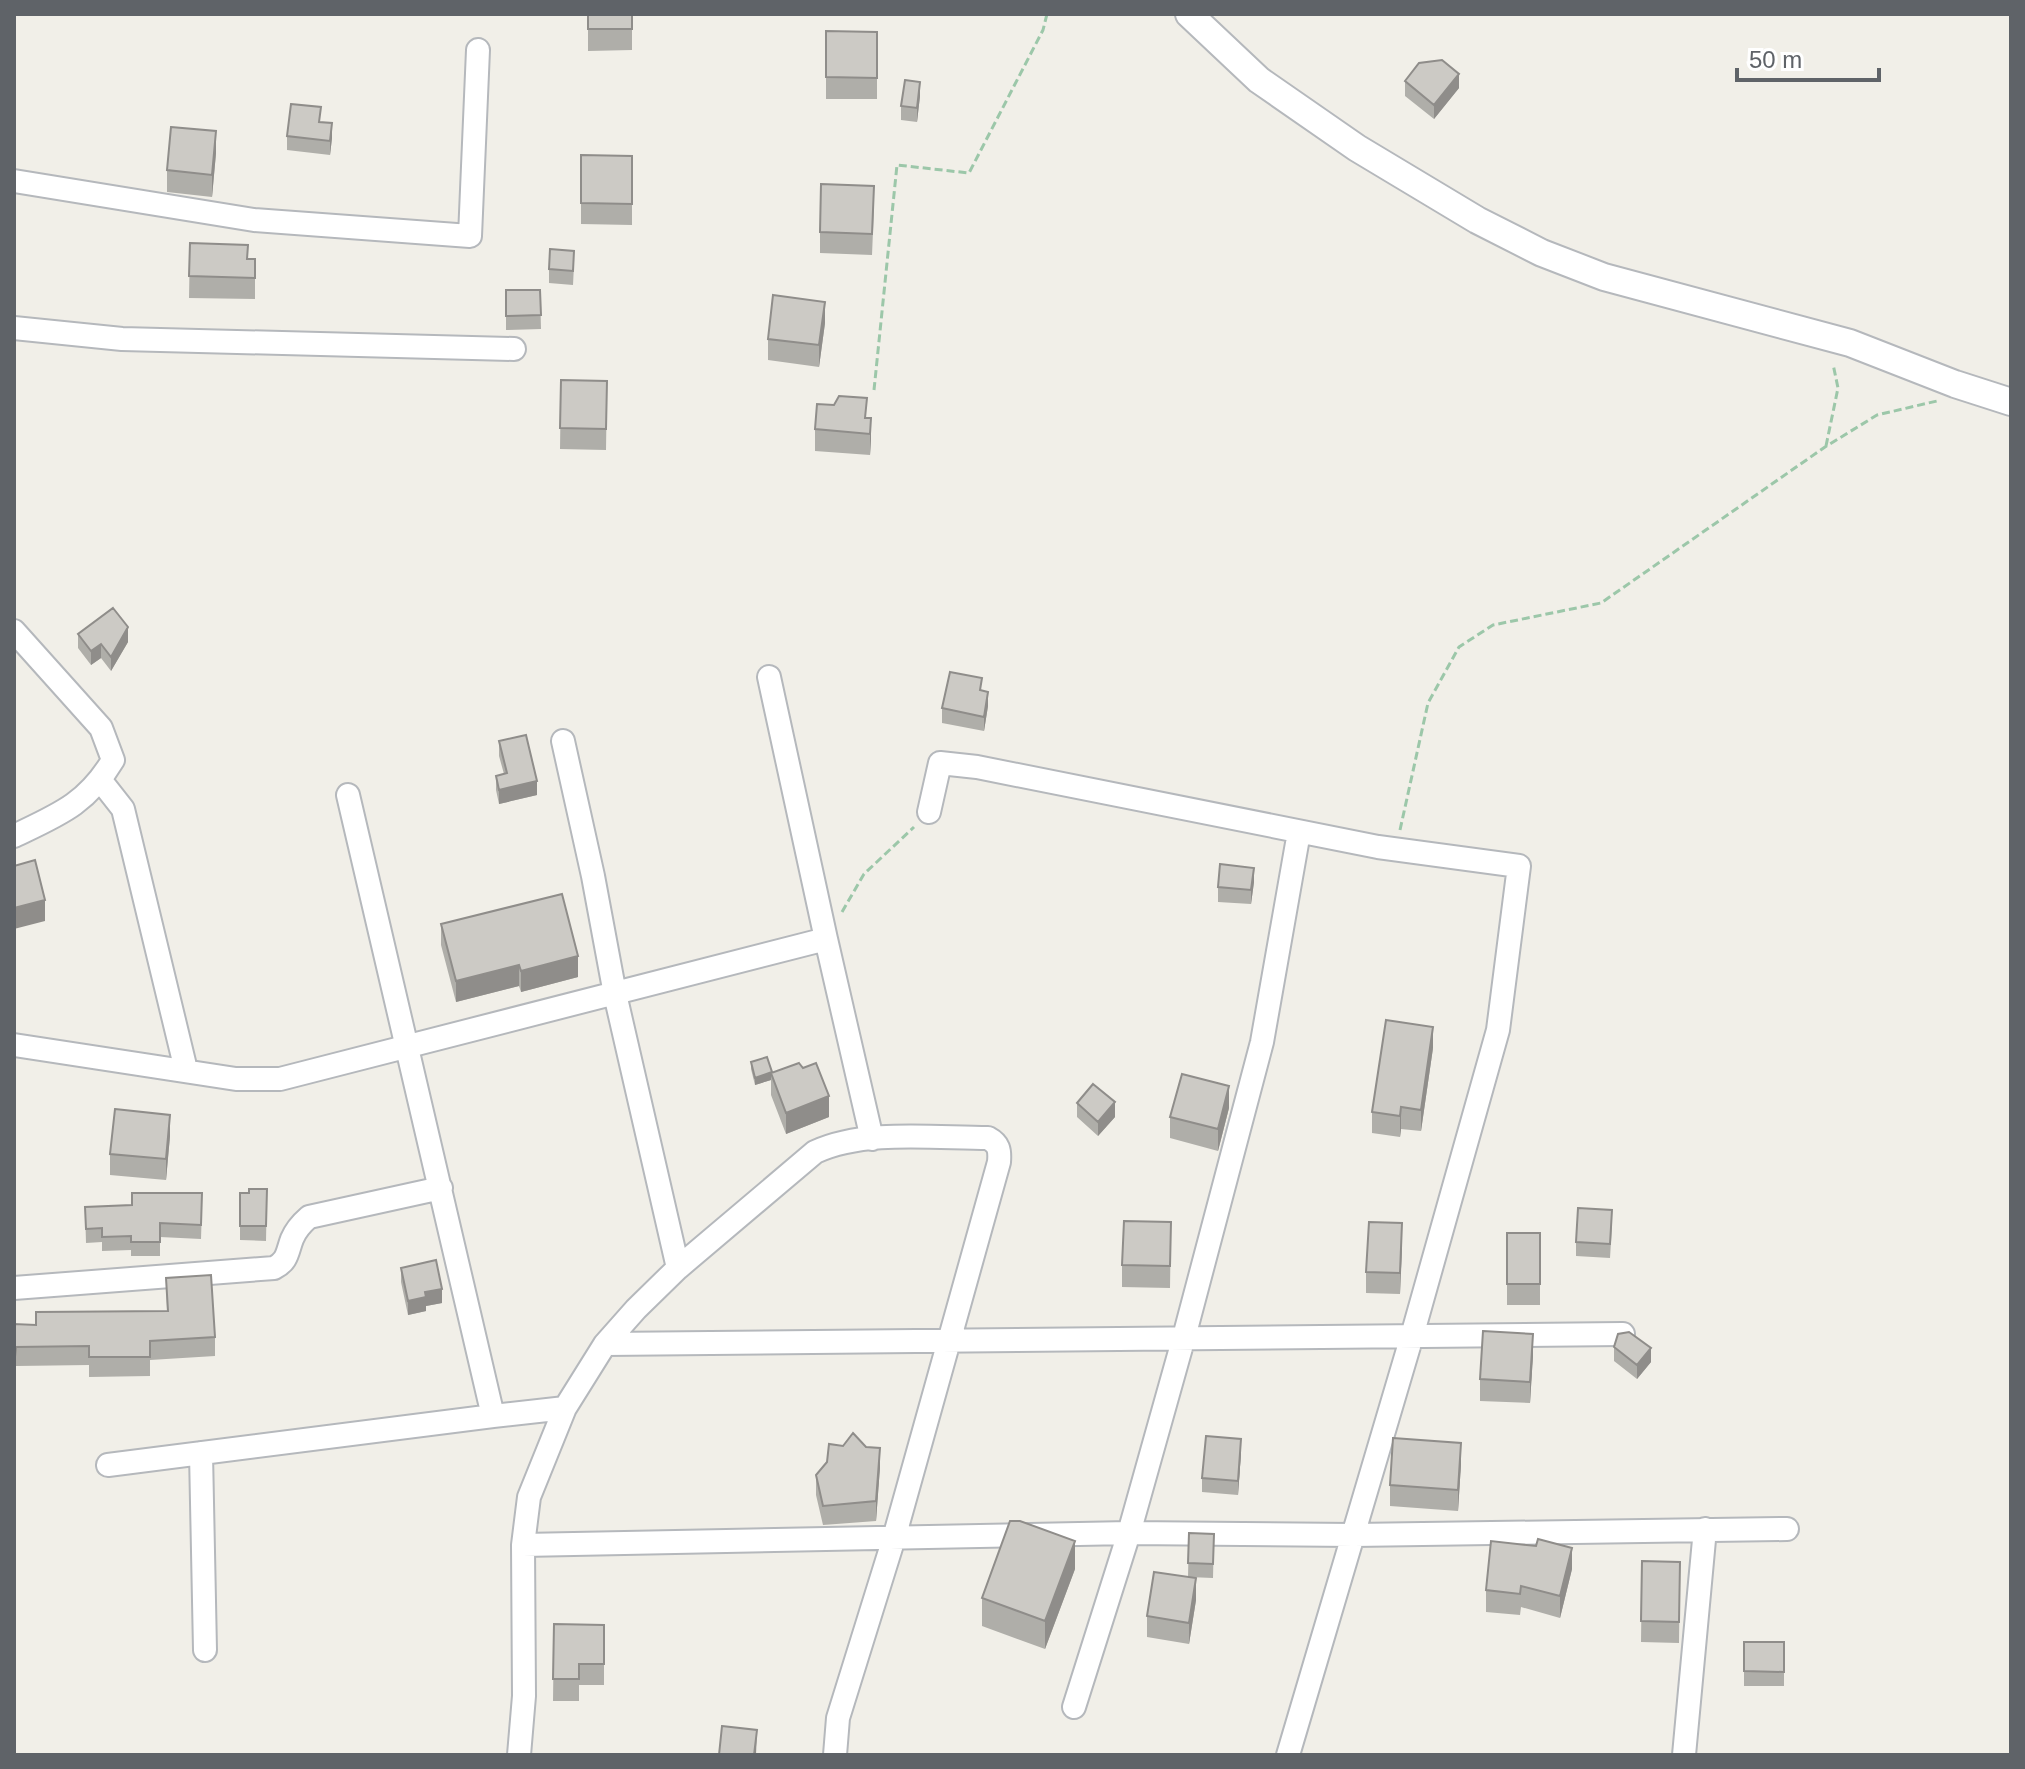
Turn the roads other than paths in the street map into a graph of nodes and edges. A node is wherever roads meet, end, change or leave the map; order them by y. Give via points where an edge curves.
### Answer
1 (1189, 14) edge
2 (478, 50) dead end
3 (14, 181) edge
4 (14, 328) edge
5 (514, 349) dead end
6 (2011, 402) edge
7 (14, 631) edge
8 (769, 677) dead end
9 (563, 741) dead end
10 (101, 781) junction
11 (348, 795) dead end
12 (929, 812) road end
13 (1299, 832) junction
14 (14, 836) edge
15 (826, 939) junction
16 (615, 994) junction
17 (14, 1045) edge
18 (406, 1046) junction
19 (186, 1070) junction
20 (872, 1139) junction
21 (441, 1188) junction
22 (678, 1268) junction
23 (14, 1288) edge
24 (1623, 1334) edge
25 (1412, 1336) junction
26 (1184, 1337) junction
27 (951, 1339) junction
28 (605, 1344) junction
29 (565, 1408) junction
30 (493, 1416) junction
31 (201, 1453) junction
32 (108, 1465) dead end
33 (1705, 1529) junction
34 (1787, 1529) dead end
35 (1129, 1533) junction
36 (1354, 1535) junction
37 (894, 1538) junction
38 (523, 1545) junction
39 (205, 1650) dead end
40 (1074, 1707) dead end
41 (519, 1755) edge
42 (835, 1755) edge
43 (1288, 1755) edge
44 (1684, 1755) edge

1 - 6 street via 1259,80 1357,148 1542,253 1604,277 1828,336
2 - 3 street via 470,236 254,220
4 - 5 street via 122,339
7 - 10 street via 101,728 113,760
8 - 15 street
9 - 16 street
10 - 14 street via 86,797
10 - 19 street via 123,809
11 - 18 street
12 - 13 street via 940,763
13 - 25 street via 1519,866 1498,1030
13 - 26 street via 1262,1042
15 - 16 street
15 - 20 street
16 - 18 street
16 - 22 street
17 - 19 street
18 - 19 street via 280,1079 236,1079
18 - 21 street
20 - 22 street via 815,1152
20 - 27 street via 988,1138 1000,1150
21 - 23 street via 309,1217 292,1238 283,1264 274,1268
21 - 30 street
22 - 28 street
24 - 25 street
25 - 26 street
25 - 36 street
26 - 27 street
26 - 35 street
27 - 28 street
27 - 37 street
28 - 29 street
29 - 30 street
29 - 38 street via 529,1497
30 - 31 street
31 - 32 street
31 - 39 street
33 - 34 street
33 - 36 street
33 - 44 street
35 - 36 street
35 - 37 street
35 - 40 street
36 - 43 street
37 - 38 street
37 - 42 street via 838,1718
38 - 41 street

